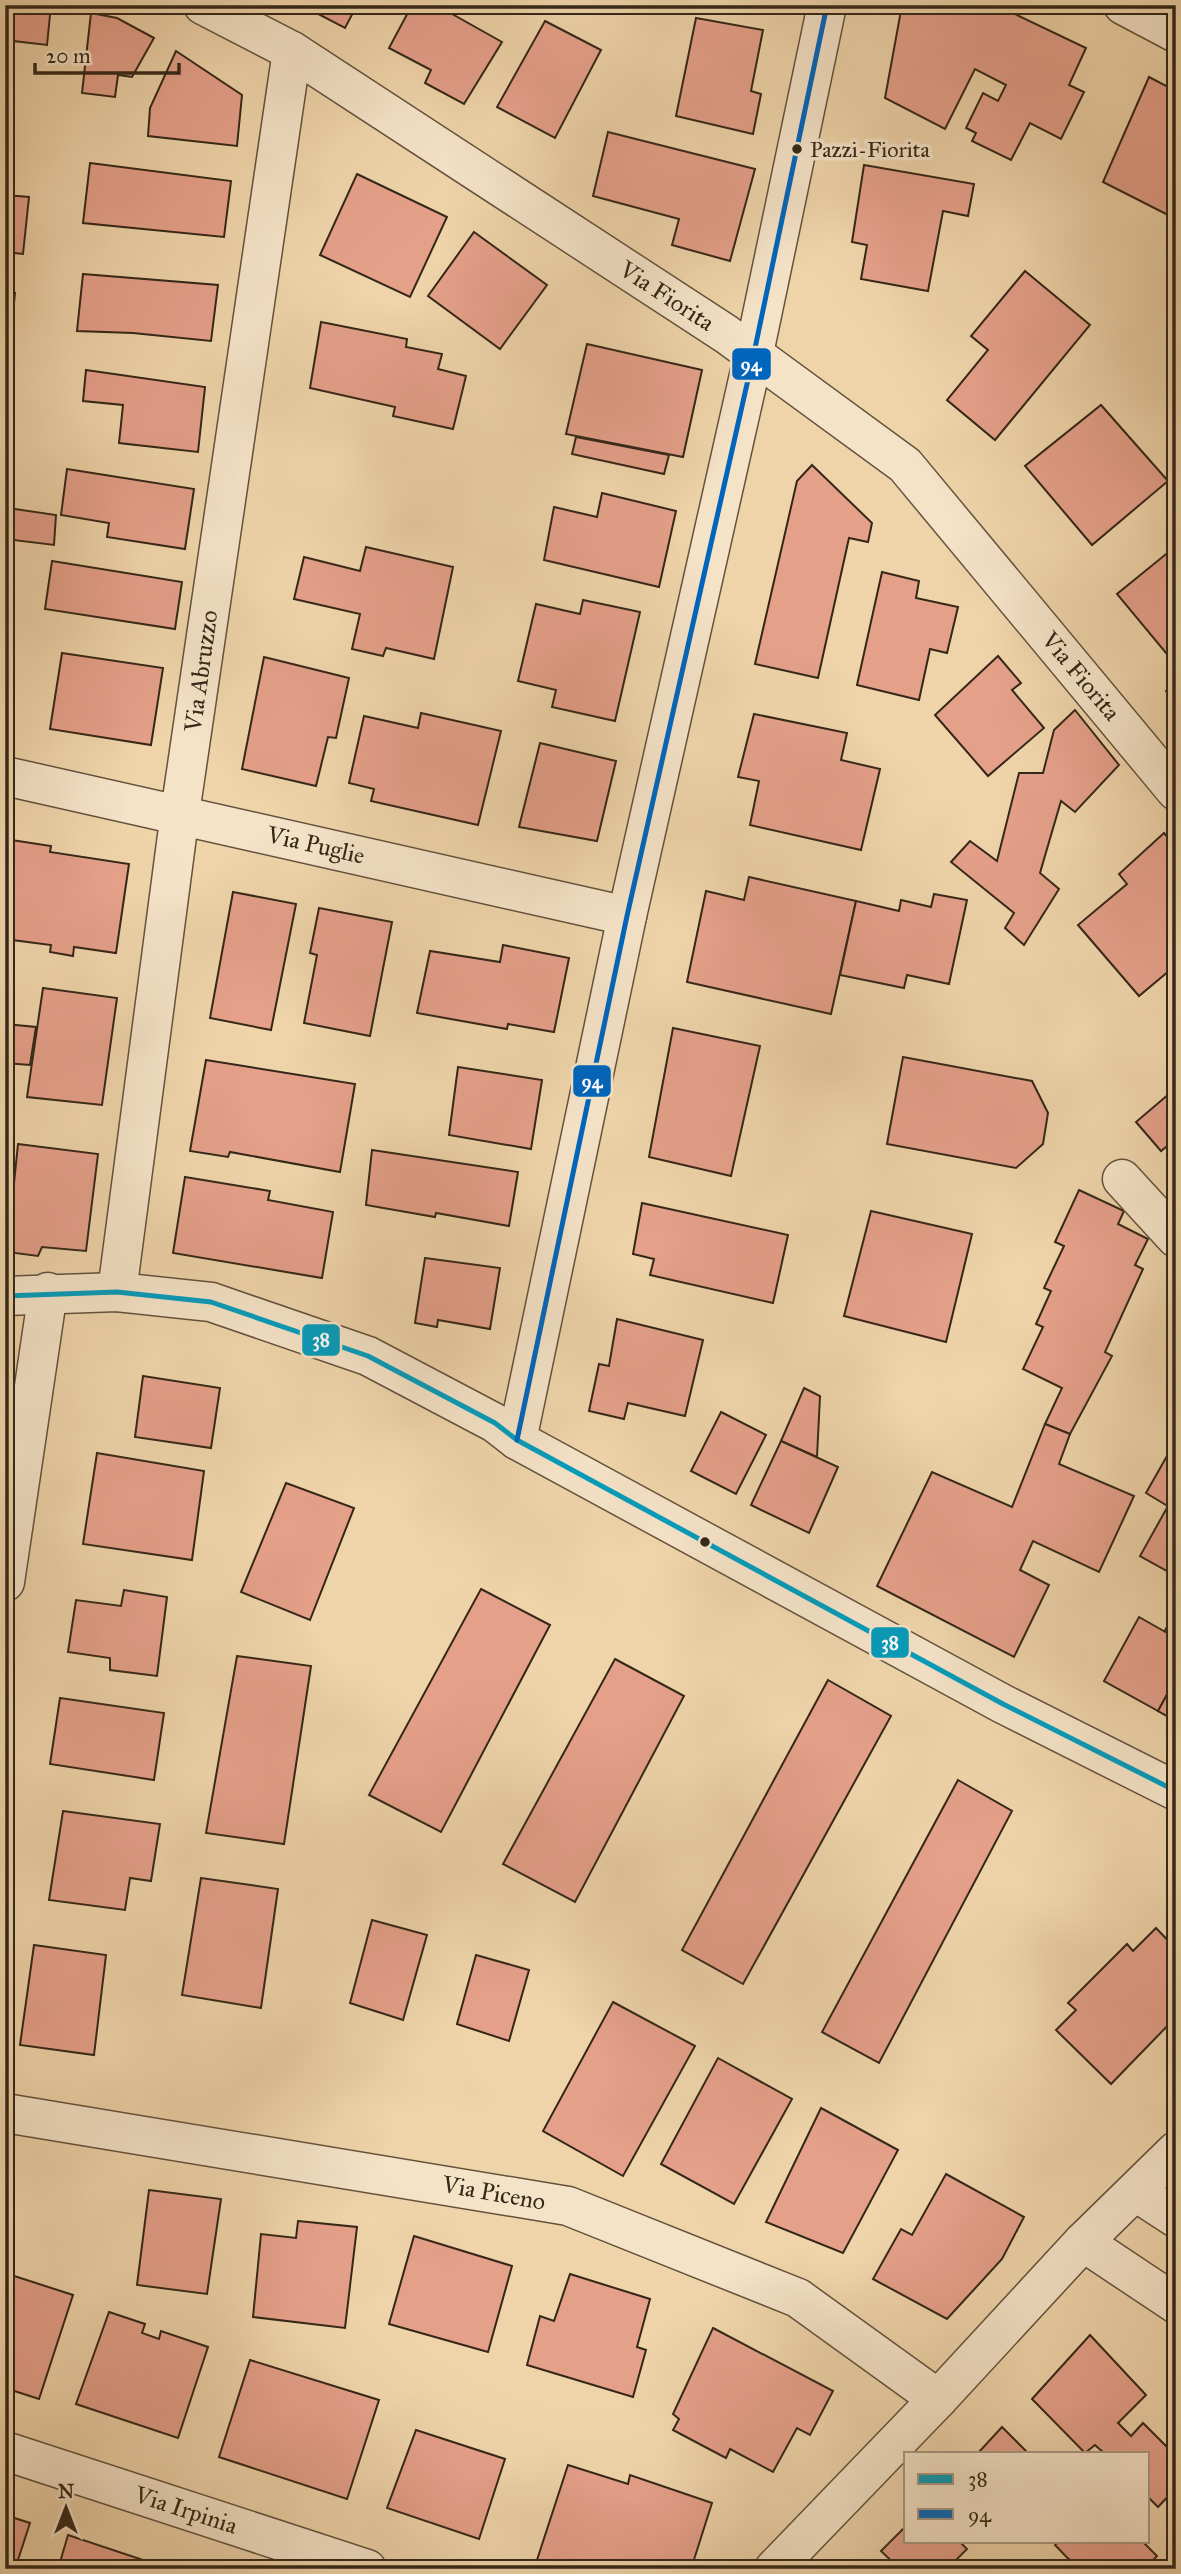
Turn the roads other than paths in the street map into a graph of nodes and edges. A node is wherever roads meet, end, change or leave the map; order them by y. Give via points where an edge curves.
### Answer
1 (204, 5) edge
2 (827, 5) edge
3 (1123, 5) edge
4 (1174, 5) edge
5 (1176, 12) edge
6 (1176, 33) edge
7 (292, 51) junction
8 (754, 353) junction
9 (5, 776) edge
10 (1176, 791) edge
11 (180, 813) junction
12 (627, 916) junction
13 (1122, 1179) dead end
14 (1176, 1238) edge
15 (48, 1292) junction
16 (117, 1292) junction
17 (5, 1296) edge
18 (517, 1440) junction
19 (5, 1582) edge
20 (1176, 1791) edge
21 (5, 2113) edge
22 (1176, 2151) edge
23 (1136, 2192) junction
24 (1176, 2218) edge
25 (1083, 2242) junction
26 (1176, 2304) edge
27 (938, 2399) junction
28 (5, 2451) edge
29 (367, 2569) edge
30 (774, 2569) edge

1 - 7 street, Via Fiorita
2 - 8 street
3 - 6 street
4 - 5 street
7 - 8 street, Via Fiorita
7 - 11 street, Via Abruzzo
8 - 10 street, Via Fiorita via 905,465
8 - 12 street
9 - 11 street, Via Puglie
11 - 12 street, Via Puglie
11 - 16 street, Via Abruzzo
12 - 18 street
13 - 14 street
15 - 16 street
15 - 17 street
15 - 19 street
16 - 18 street via 211,1302 368,1356 495,1423
18 - 20 street via 1003,1704
21 - 27 street, Via Piceno via 568,2206 798,2298
22 - 23 street
23 - 24 street
23 - 25 street
25 - 26 street
25 - 27 street
27 - 30 street
28 - 29 street, Via Irpinia

